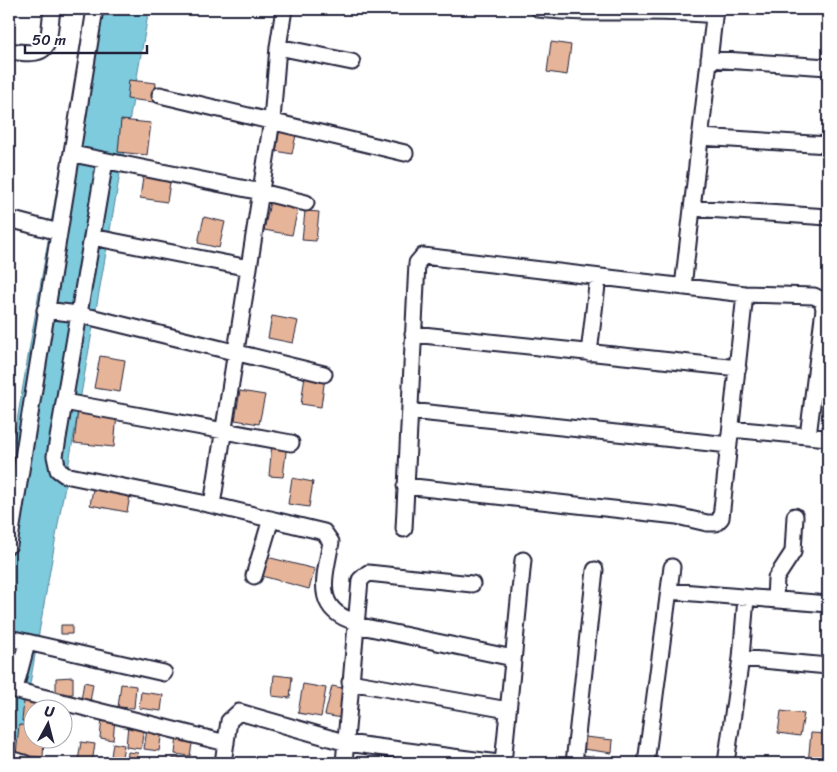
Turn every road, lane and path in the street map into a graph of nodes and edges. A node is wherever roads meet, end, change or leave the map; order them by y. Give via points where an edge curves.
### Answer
1 (52, 9) edge
2 (95, 9) edge
3 (284, 9) edge
4 (539, 9) edge
5 (573, 10) edge
6 (714, 12) edge
7 (278, 46) junction
8 (9, 51) edge
9 (709, 60) junction
10 (352, 62) dead end
11 (828, 68) edge
12 (160, 95) dead end
13 (272, 120) junction
14 (700, 136) junction
15 (828, 145) edge
16 (405, 153) dead end
17 (75, 155) junction
18 (103, 160) junction
19 (261, 192) junction
20 (306, 203) dead end
21 (692, 208) junction
22 (828, 217) edge
23 (9, 219) edge
24 (59, 232) junction
25 (92, 237) junction
26 (249, 268) junction
27 (598, 277) junction
28 (683, 287) junction
29 (745, 294) junction
30 (52, 311) junction
31 (77, 314) junction
32 (413, 334) junction
33 (589, 352) junction
34 (236, 353) junction
35 (738, 368) junction
36 (324, 374) dead end
37 (64, 402) junction
38 (410, 411) junction
39 (731, 429) junction
40 (223, 432) junction
41 (808, 436) junction
42 (828, 438) edge
43 (291, 444) dead end
44 (730, 445) junction
45 (406, 486) junction
46 (212, 505) junction
47 (795, 516) dead end
48 (271, 519) junction
49 (404, 529) dead end
50 (9, 545) edge
51 (523, 560) dead end
52 (672, 567) dead end
53 (596, 570) dead end
54 (254, 576) dead end
55 (472, 584) dead end
56 (669, 591) junction
57 (746, 598) junction
58 (775, 600) junction
59 (828, 604) edge
60 (356, 624) junction
61 (19, 641) edge
62 (513, 658) junction
63 (741, 658) junction
64 (828, 666) edge
65 (164, 673) dead end
66 (350, 682) junction
67 (508, 710) junction
68 (226, 743) junction
69 (347, 744) junction
70 (382, 756) edge
71 (9, 759) edge
72 (431, 759) edge
73 (24, 763) edge
74 (223, 763) edge
75 (344, 763) edge
76 (498, 763) edge
77 (503, 763) edge
78 (574, 763) edge
79 (646, 763) edge
80 (726, 763) edge

1 - 8 street via 47,46 42,51 32,54
2 - 17 street
3 - 7 street
4 - 5 street
5 - 6 street
6 - 9 street
7 - 10 street
7 - 13 street
9 - 11 street
9 - 14 street
12 - 13 street
13 - 16 street
13 - 19 street
14 - 15 street
14 - 21 street
17 - 18 street
17 - 24 street
18 - 19 street
18 - 25 street
19 - 20 street
19 - 26 street
21 - 22 street
21 - 28 street
23 - 24 street
24 - 30 street
25 - 26 street
25 - 31 street
26 - 34 street
27 - 28 street
27 - 32 street via 423,256 417,264
27 - 33 street
28 - 29 street
29 - 35 street
29 - 41 street via 814,296 822,300 824,309
30 - 31 street
30 - 50 street
31 - 34 street
31 - 37 street
32 - 33 street
32 - 38 street
33 - 35 street
34 - 36 street
34 - 40 street
35 - 39 street
37 - 40 street
37 - 46 street via 55,456 58,470 65,475
38 - 44 street
38 - 45 street
39 - 41 street
39 - 44 street
40 - 43 street
40 - 46 street
41 - 42 street
44 - 45 street via 721,518 716,523
45 - 49 street
46 - 48 street
47 - 58 street via 793,552 776,578
48 - 54 street
48 - 60 street via 328,535 331,542 323,589 332,611
51 - 62 street
52 - 56 street
53 - 78 street
55 - 60 street via 368,573 360,580
56 - 57 street
56 - 79 street
57 - 58 street
57 - 63 street
58 - 59 street
60 - 62 street
60 - 66 street
61 - 65 street
61 - 68 street via 18,691
62 - 67 street
63 - 64 street
63 - 80 street
66 - 67 street
66 - 69 street
67 - 77 street
68 - 69 street via 229,721 239,712
68 - 74 street
69 - 70 street
69 - 75 street
70 - 72 street
71 - 73 street
72 - 76 street

